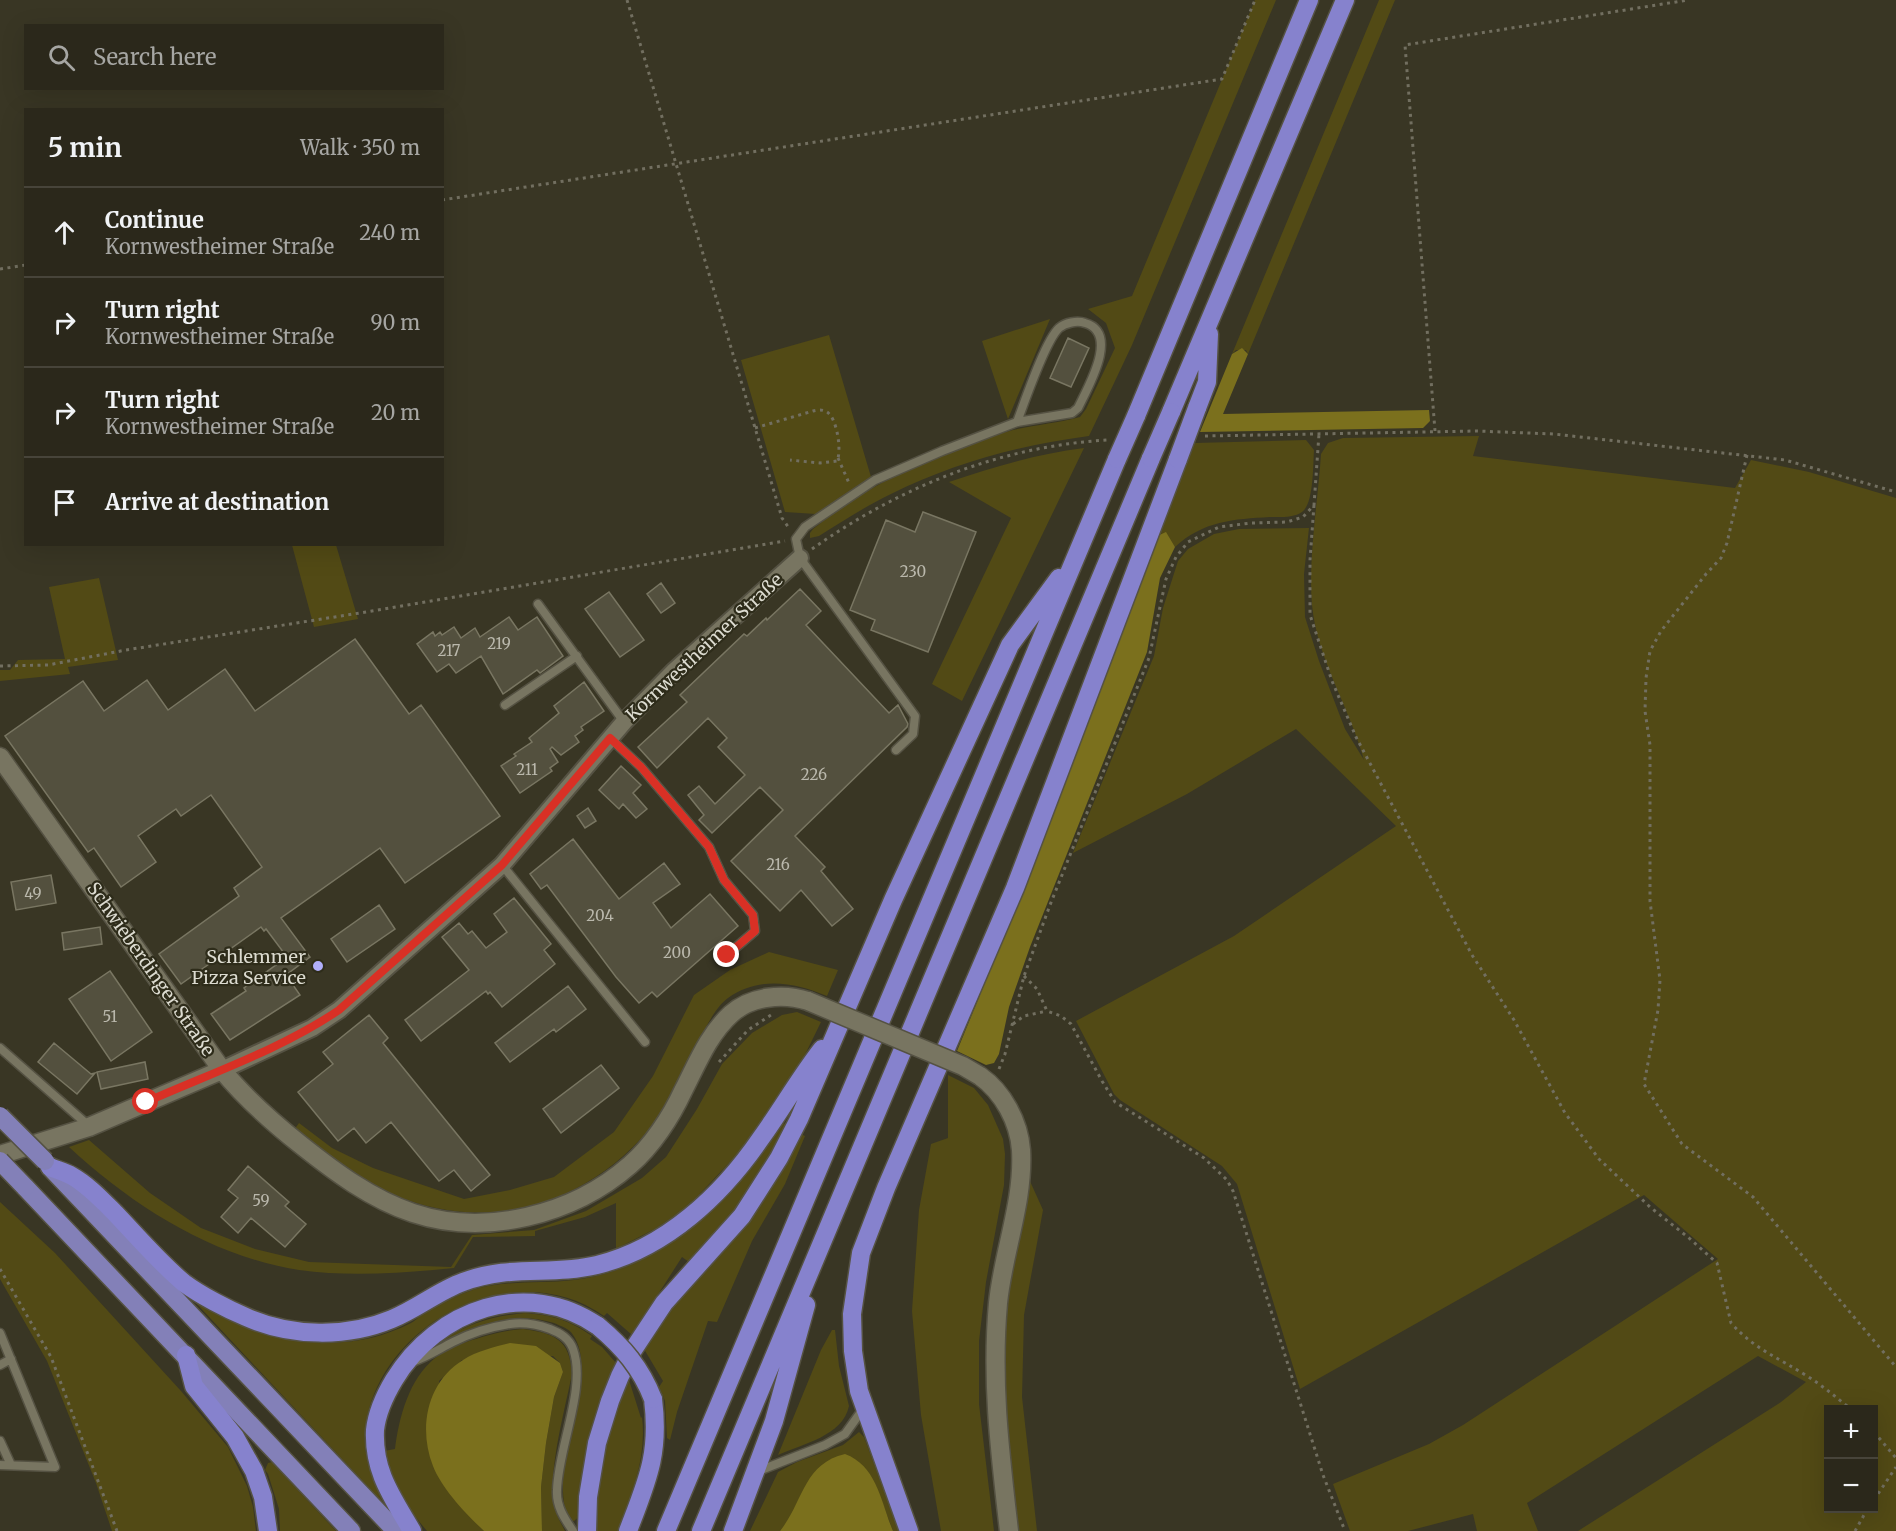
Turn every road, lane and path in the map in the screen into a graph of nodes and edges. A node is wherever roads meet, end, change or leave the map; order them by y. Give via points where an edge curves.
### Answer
1 (627, 0) edge
2 (1255, 0) edge
3 (1310, 0) edge
4 (1345, 0) edge
5 (1688, 0) edge
6 (676, 164) junction
7 (444, 200) edge
8 (24, 265) edge
9 (0, 268) edge
10 (1210, 320) junction
11 (1017, 422) junction
12 (755, 428) junction
13 (1435, 431) junction
14 (1319, 434) junction
15 (1200, 436) dead end
16 (1111, 440) dead end
17 (1747, 455) junction
18 (838, 458) junction
19 (790, 460) dead end
20 (1896, 492) edge
21 (853, 495) junction
22 (1314, 505) junction
23 (796, 539) junction
24 (1077, 555) junction
25 (800, 558) junction
26 (538, 604) dead end
27 (577, 656) junction
28 (0, 666) edge
29 (505, 705) dead end
30 (624, 722) junction
31 (610, 738) junction
32 (896, 750) dead end
33 (0, 757) edge
34 (502, 865) junction
35 (727, 955) dead end
36 (1024, 976) junction
37 (1047, 1011) junction
38 (772, 1015) dead end
39 (1011, 1025) junction
40 (840, 1026) junction
41 (645, 1042) dead end
42 (0, 1048) edge
43 (718, 1063) dead end
44 (222, 1070) junction
45 (986, 1080) junction
46 (0, 1116) edge
47 (89, 1127) junction
48 (0, 1155) edge
49 (0, 1161) edge
50 (57, 1171) junction
51 (822, 1244) junction
52 (0, 1269) edge
53 (0, 1333) edge
54 (186, 1355) junction
55 (11, 1359) junction
56 (0, 1365) edge
57 (403, 1365) junction
58 (1896, 1367) edge
59 (1846, 1405) edge
60 (864, 1406) junction
61 (1878, 1437) edge
62 (0, 1441) edge
63 (1896, 1458) edge
64 (0, 1465) edge
65 (11, 1465) junction
66 (1896, 1467) edge
67 (756, 1472) junction
68 (1878, 1494) edge
69 (1866, 1513) edge
70 (117, 1531) edge
71 (268, 1531) edge
72 (351, 1531) edge
73 (396, 1531) edge
74 (412, 1531) edge
75 (573, 1531) edge
76 (587, 1531) edge
77 (628, 1531) edge
78 (666, 1531) edge
79 (701, 1531) edge
80 (733, 1531) edge
81 (909, 1531) edge
82 (1009, 1531) edge
83 (1345, 1531) edge
84 (1855, 1531) edge

1 - 6 path
2 - 6 path via 1222,79
3 - 24 highway, bridge
4 - 10 highway
5 - 13 path via 1405,45
6 - 7 path
6 - 12 path
8 - 9 path
10 - 51 highway, bridge
10 - 60 highway, bridge via 1207,382 1015,888 861,1253 852,1314 853,1351
11 - 11 lane via 1072,413 1078,408 1103,345 1100,333 1092,326 1078,321 1069,323 1050,339
11 - 21 lane via 875,480
12 - 18 path via 813,411 828,412 840,445
12 - 23 path via 782,518
13 - 14 path
13 - 17 path via 1554,434
14 - 15 path
14 - 22 path
16 - 25 path via 1052,446 947,476 869,512
17 - 20 path via 1785,460
17 - 58 path via 1721,558 1661,631 1650,651 1645,711 1651,766 1650,901 1660,980 1644,1084 1682,1144 1753,1197
18 - 19 path via 819,463
18 - 21 path
21 - 23 lane via 805,527
22 - 36 path via 1303,517 1287,522 1219,527 1188,542 1176,557 1166,579 1149,658
22 - 59 path via 1308,603 1313,627 1356,737 1472,955 1566,1113 1599,1159 1717,1263 1731,1323 1750,1343 1808,1376
23 - 25 lane
23 - 28 path via 48,665
24 - 40 highway via 1010,645
24 - 78 highway
25 - 30 street, Kornwestheimer Straße via 673,672
25 - 32 lane via 915,716 913,734
26 - 27 lane
27 - 29 lane
27 - 30 lane
30 - 31 street, Kornwestheimer Straße
31 - 34 street, Kornwestheimer Straße
31 - 35 lane, Kornwestheimer Straße via 641,767 709,847 724,880 753,915 755,931
33 - 44 street, Schwieberdinger Straße
34 - 41 lane
34 - 44 street, Kornwestheimer Straße via 339,1010 312,1028
36 - 37 path via 1037,989
36 - 39 path
37 - 39 path
37 - 83 path via 1071,1024 1115,1102 1204,1158 1227,1180
38 - 43 path via 748,1030
39 - 45 path via 1005,1054
40 - 50 highway via 733,1175 666,1235 626,1256 598,1265 484,1275 369,1327 307,1332 246,1318 185,1284 98,1195 73,1176
40 - 76 highway via 798,1119 758,1193 664,1304 633,1350 610,1401 597,1443
42 - 47 lane
44 - 45 street, Schwieberdinger Straße, bridge via 242,1095 279,1128 373,1196 413,1213 474,1222 545,1212 578,1199 630,1165 651,1142 682,1095 712,1035 747,1003 789,997 808,1001 963,1066
44 - 47 street, Kornwestheimer Straße
45 - 82 street via 1014,1121 1021,1150 1020,1183 999,1300 995,1346 994,1392
46 - 50 highway, bridge
47 - 48 street, Kornwestheimer Straße
49 - 54 highway, bridge
50 - 73 highway
51 - 67 highway via 790,1369
51 - 79 highway
52 - 70 path via 51,1357
53 - 55 lane
54 - 71 highway via 194,1386 235,1437 254,1471
54 - 72 highway
55 - 56 lane
55 - 65 lane via 55,1467
57 - 74 highway via 377,1416 376,1450 386,1487
57 - 75 lane via 429,1357 470,1334 509,1324 525,1322 540,1326 559,1332 568,1340 575,1359 576,1385 557,1491 563,1519
57 - 77 highway, bridge via 444,1326 492,1306 543,1304 572,1312 598,1326 631,1358 653,1400 653,1460
60 - 67 lane via 845,1434
60 - 81 highway
61 - 63 path
62 - 65 lane
64 - 65 lane
66 - 68 path
67 - 80 highway
69 - 84 path

